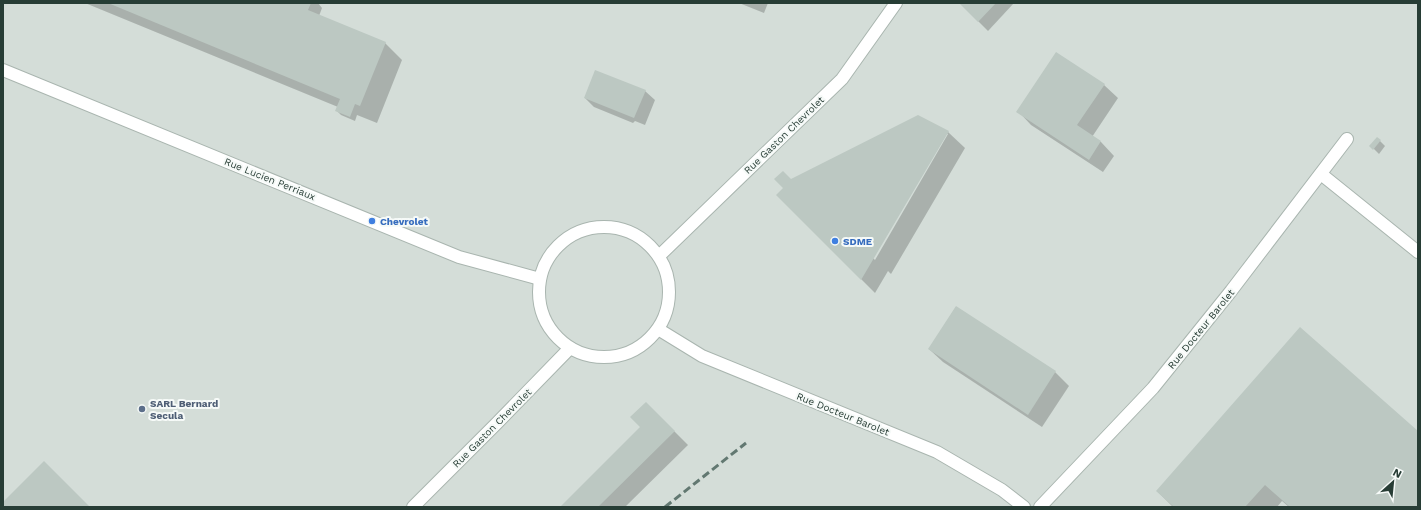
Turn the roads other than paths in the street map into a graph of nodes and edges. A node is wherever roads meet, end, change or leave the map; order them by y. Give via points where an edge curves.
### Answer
1 (896, 3) edge
2 (3, 70) edge
3 (1347, 139) dead end
4 (1321, 174) junction
5 (1418, 252) edge
6 (658, 256) junction
7 (540, 279) junction
8 (658, 329) junction
9 (570, 348) junction
10 (413, 507) edge
11 (1024, 507) edge
12 (1040, 507) edge

1 - 6 street, Rue Gaston Chevrolet via 842,79
2 - 7 street, Rue Lucien Perriaux via 459,257
3 - 4 street, Rue Docteur Barolet
4 - 5 street
4 - 12 street, Rue Docteur Barolet via 1153,388
6 - 7 street via 644,240 624,230 602,227 581,231 562,242 548,259
6 - 8 street via 667,274 670,293 666,312
7 - 9 street via 539,299 544,318 555,335
8 - 9 street via 639,347 627,353 608,357 589,355
8 - 11 street, Rue Docteur Barolet via 702,356 937,452 1002,490
9 - 10 street, Rue Gaston Chevrolet

